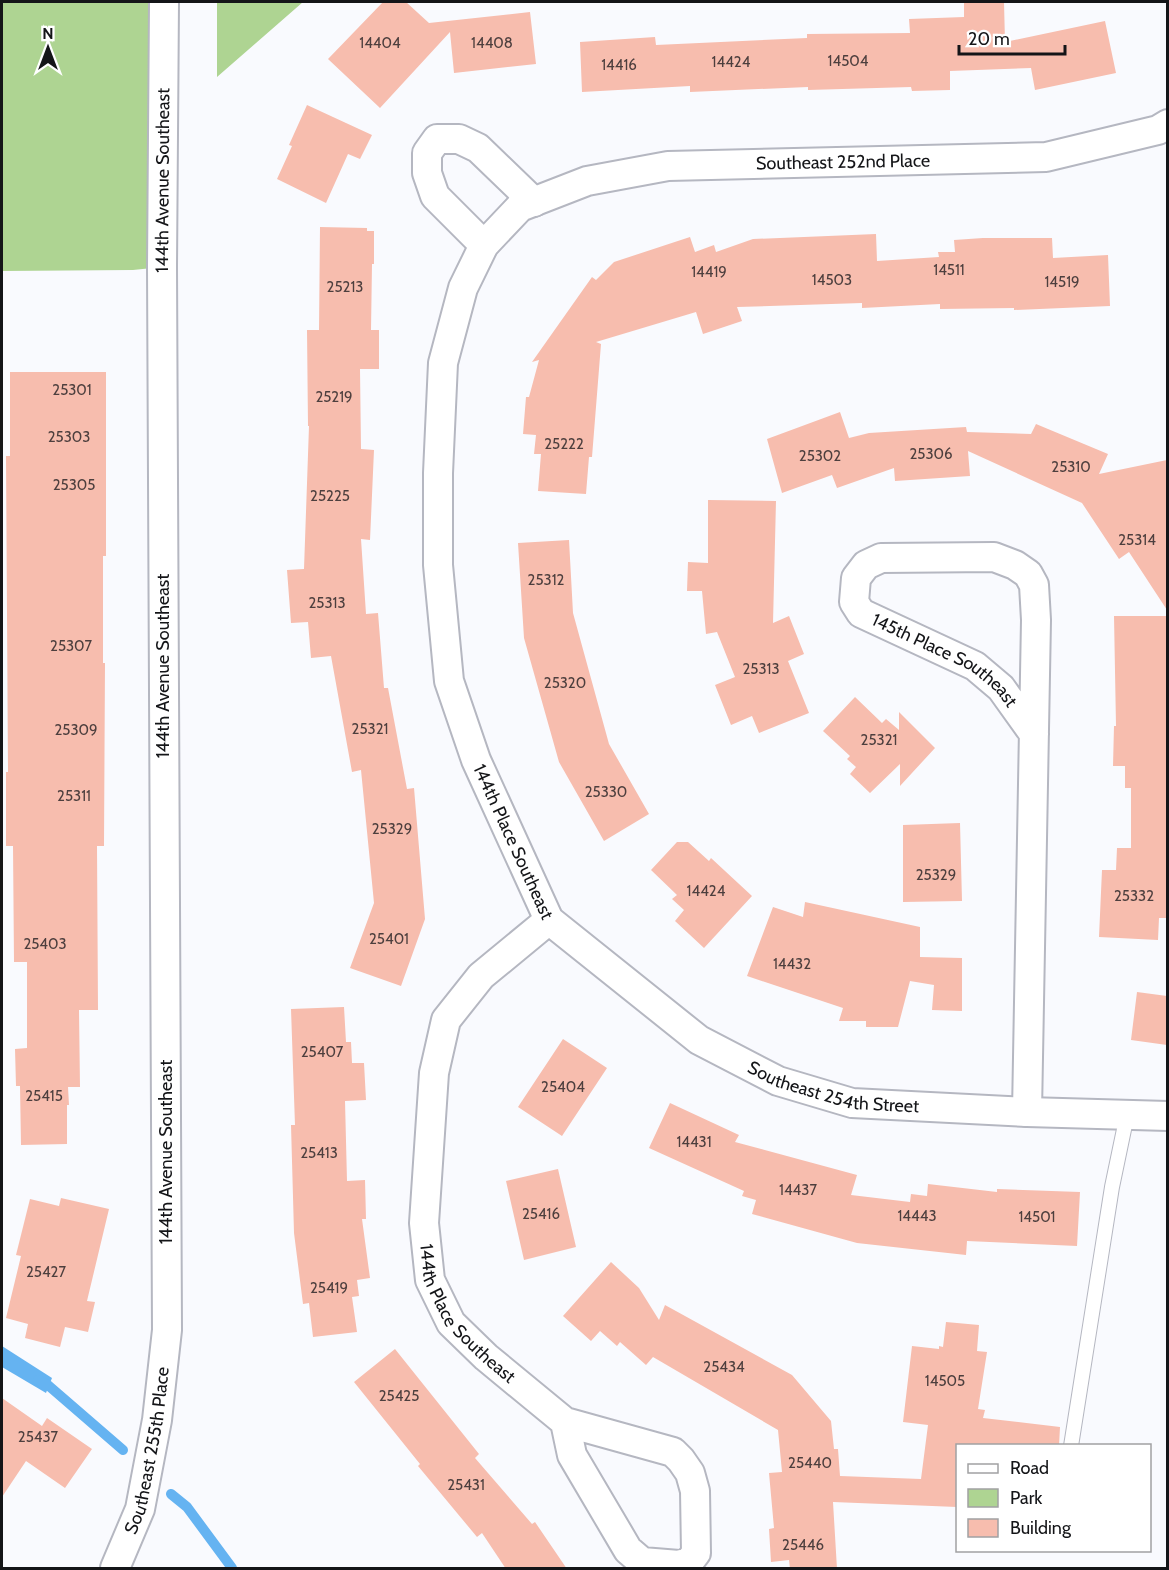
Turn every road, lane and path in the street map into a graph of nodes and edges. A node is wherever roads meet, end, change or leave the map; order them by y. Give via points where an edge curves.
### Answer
1 (164, 2) edge
2 (1167, 124) edge
3 (527, 204) junction
4 (484, 245) junction
5 (1034, 734) junction
6 (549, 920) junction
7 (1027, 1112) junction
8 (1127, 1115) junction
9 (1167, 1116) edge
10 (167, 1330) joint
11 (565, 1422) junction
12 (1071, 1444) edge
13 (115, 1569) edge

1 - 10 street, 144th Avenue Southeast
2 - 3 street, Southeast 252nd Place via 1158,130 1046,157 668,166 587,181
3 - 4 street, 144th Place Southeast
3 - 4 street via 478,148 459,139 437,139 427,153 427,173 435,196
4 - 6 street, 144th Place Southeast via 463,288 443,363 438,565 449,681 476,760
5 - 5 street, 145th Place Southeast via 1036,620 1034,585 1028,574 1015,564 994,557 881,558 866,565 856,578 854,602 861,613 975,666 1001,688
5 - 7 street, 145th Place Southeast
6 - 7 street, Southeast 254th Street via 699,1040 778,1081 852,1103
6 - 11 street, 144th Place Southeast via 481,976 446,1020 434,1072 424,1223 430,1280 451,1323
7 - 8 street, Southeast 254th Street
8 - 9 street, Southeast 254th Street
8 - 12 lane
10 - 13 street, Southeast 255th Place via 158,1420 140,1509
11 - 11 street, 144th Place Southeast via 673,1452 681,1460 695,1491 696,1553 689,1562 642,1562 628,1550 572,1455

